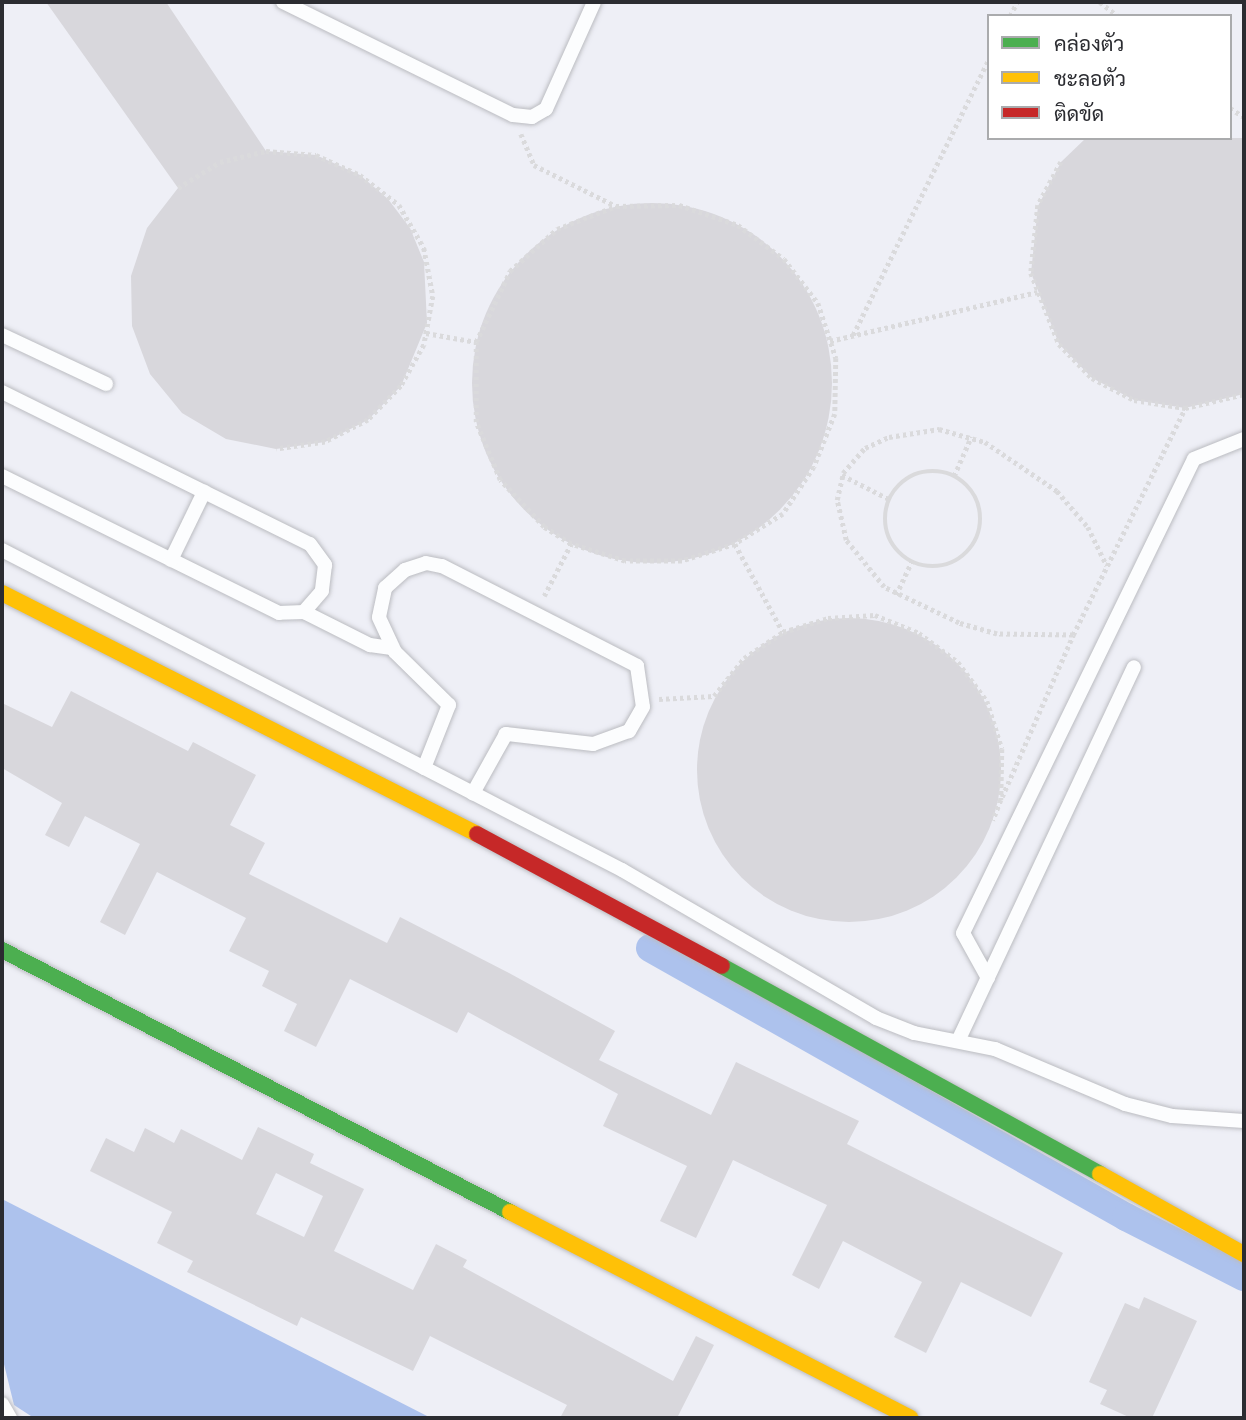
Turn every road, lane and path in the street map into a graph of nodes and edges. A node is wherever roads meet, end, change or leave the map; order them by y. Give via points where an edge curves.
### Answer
1 (283, 2) edge
2 (594, 2) edge
3 (1100, 2) edge
4 (1115, 14) edge
5 (987, 63) edge
6 (513, 115) junction
7 (1061, 162) dead end
8 (178, 188) dead end
9 (616, 206) junction
10 (1037, 292) junction
11 (426, 333) junction
12 (2, 335) edge
13 (853, 335) junction
14 (830, 341) junction
15 (476, 342) junction
16 (106, 384) dead end
17 (2, 392) edge
18 (1244, 394) edge
19 (1185, 408) junction
20 (971, 437) junction
21 (1244, 439) edge
22 (276, 449) dead end
23 (842, 475) junction
24 (954, 476) junction
25 (3, 480) edge
26 (204, 492) junction
27 (889, 499) junction
28 (571, 544) junction
29 (736, 544) junction
30 (2, 550) edge
31 (170, 560) junction
32 (912, 561) junction
33 (1107, 566) junction
34 (2, 593) edge
35 (896, 595) junction
36 (304, 612) junction
37 (536, 612) junction
38 (783, 632) junction
39 (1073, 635) junction
40 (392, 648) junction
41 (1134, 667) dead end
42 (644, 699) junction
43 (424, 768) junction
44 (473, 793) junction
45 (1001, 800) junction
46 (991, 824) dead end
47 (2, 950) edge
48 (988, 978) junction
49 (958, 1041) junction
50 (1244, 1121) edge
51 (1244, 1254) edge
52 (2, 1404) edge
53 (10, 1418) edge
54 (910, 1418) edge

1 - 6 lane
2 - 6 lane via 546,109 532,117
3 - 4 path
5 - 13 path
6 - 9 path via 534,165
7 - 10 path via 1038,205 1031,273
8 - 11 path via 220,162 266,151 316,155 360,175 399,205 424,248 433,296
9 - 14 path via 679,205 738,225 784,259 818,303
9 - 15 path via 576,220 532,248 510,271
10 - 13 path
10 - 19 path via 1059,344 1092,378 1135,400
11 - 15 path
11 - 22 path via 401,386 368,420 325,442
12 - 16 lane
13 - 14 path
14 - 29 path via 836,358 835,414 814,467 783,514
15 - 28 path via 472,390 485,452 520,506
17 - 26 lane
18 - 19 path
19 - 33 path
20 - 23 path via 939,429 889,437 865,447
20 - 24 path
20 - 33 path via 1006,451 1057,491 1088,527
21 - 48 lane via 1194,459 963,933
23 - 27 path
23 - 35 path via 837,500 846,540 869,573
24 - 27 path via 917,474
24 - 32 path via 976,499 979,531 973,546 946,565
25 - 31 lane
26 - 31 lane
26 - 36 lane via 320,554 325,565 322,591
27 - 32 path via 886,529 891,543
28 - 29 path via 625,561 681,561
28 - 37 path
29 - 38 path
30 - 43 lane
31 - 36 lane via 279,613
32 - 35 path
33 - 39 path
34 - 51 street via 527,859
35 - 39 path via 997,634
36 - 40 lane via 370,645
37 - 40 lane via 442,566 417,565 389,582 380,597 379,617
37 - 42 lane via 632,661 640,674
38 - 42 path via 744,658 714,696
38 - 45 path via 828,618 875,615 919,633 958,662 987,701 1002,749
39 - 45 path
40 - 43 lane via 449,705
41 - 48 lane
42 - 44 lane via 636,723 603,743 506,734
43 - 44 lane
44 - 49 lane via 622,870 876,1018 914,1033
45 - 46 path
47 - 54 street
48 - 49 lane
49 - 50 lane via 995,1049 1125,1104 1172,1116
52 - 53 lane

